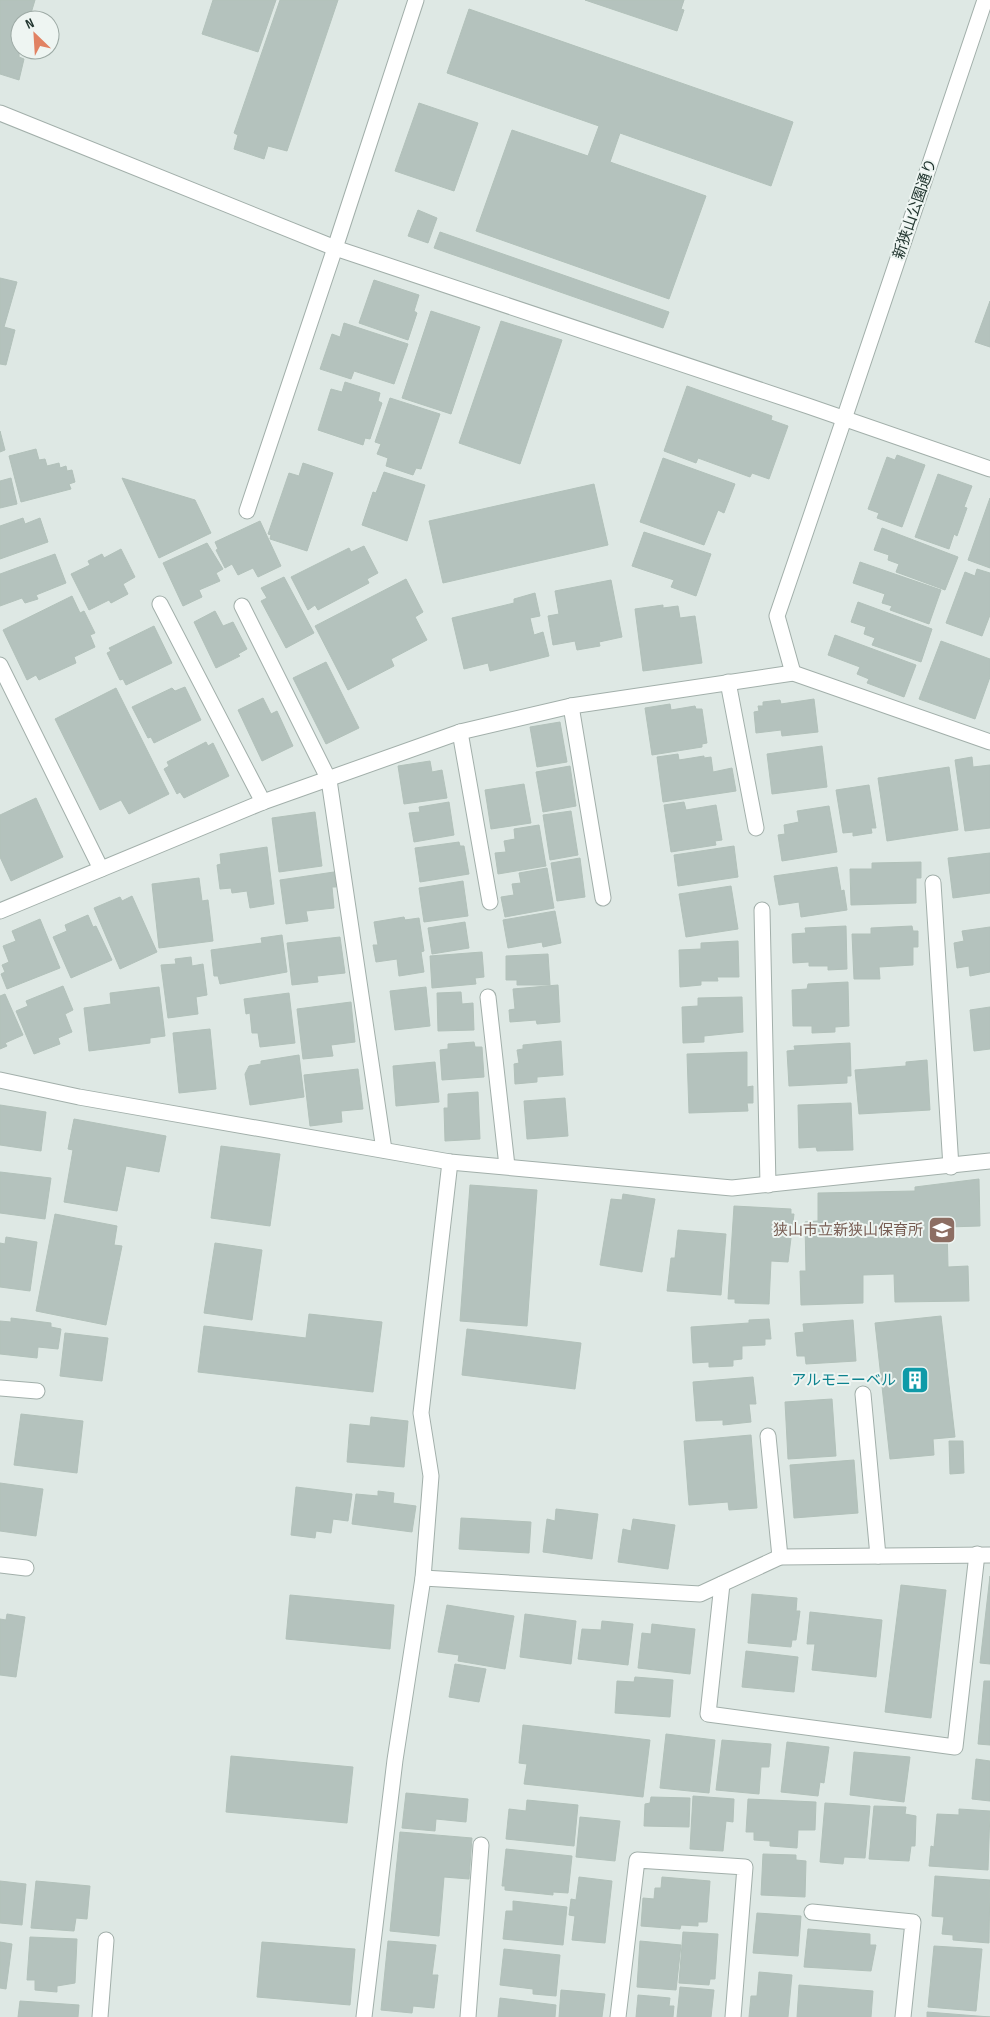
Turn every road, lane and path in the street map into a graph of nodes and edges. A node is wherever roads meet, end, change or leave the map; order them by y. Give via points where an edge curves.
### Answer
1 (416, 0) edge
2 (985, 0) edge
3 (0, 113) edge
4 (335, 248) junction
5 (844, 419) junction
6 (990, 469) edge
7 (247, 511) dead end
8 (160, 604) dead end
9 (242, 606) dead end
10 (0, 665) edge
11 (793, 672) junction
12 (728, 682) junction
13 (571, 706) junction
14 (460, 732) junction
15 (990, 742) edge
16 (329, 780) junction
17 (263, 802) junction
18 (756, 828) dead end
19 (101, 869) junction
20 (933, 883) dead end
21 (603, 898) dead end
22 (490, 902) dead end
23 (762, 910) dead end
24 (0, 911) edge
25 (488, 997) dead end
26 (0, 1080) edge
27 (384, 1150) junction
28 (990, 1161) edge
29 (450, 1162) junction
30 (507, 1166) junction
31 (951, 1167) junction
32 (768, 1185) junction
33 (0, 1388) edge
34 (36, 1391) dead end
35 (863, 1394) dead end
36 (768, 1436) dead end
37 (984, 1554) edge
38 (878, 1556) junction
39 (780, 1557) junction
40 (0, 1566) edge
41 (26, 1568) dead end
42 (423, 1578) junction
43 (722, 1584) junction
44 (481, 1845) dead end
45 (812, 1912) dead end
46 (106, 1940) dead end
47 (100, 2017) edge
48 (364, 2017) edge
49 (468, 2017) edge
50 (618, 2017) edge
51 (733, 2017) edge
52 (904, 2017) edge

1 - 4 street
2 - 5 street, 新狭山公園通り
3 - 4 street
4 - 5 street
4 - 7 street
5 - 6 street
5 - 11 street, 新狭山公園通り via 777,616
8 - 17 street
9 - 16 street
10 - 19 street
11 - 12 street
11 - 15 street
12 - 13 street
12 - 18 street
13 - 14 street
13 - 21 street
14 - 16 street
14 - 22 street
16 - 17 street
16 - 27 street
17 - 19 street
19 - 24 street
20 - 31 street
23 - 32 street
25 - 30 street
26 - 27 street via 79,1097
27 - 29 street
28 - 31 street
29 - 30 street
29 - 42 street via 421,1413 431,1476
30 - 32 street via 732,1188
31 - 32 street
33 - 34 street
35 - 38 street
36 - 39 street
37 - 38 street
37 - 43 street via 956,1747 708,1714
38 - 39 street
39 - 43 street
40 - 41 street
42 - 43 street via 700,1594
42 - 48 street via 395,1760
44 - 49 street
45 - 52 street via 913,1922
46 - 47 street
50 - 51 street via 636,1860 745,1867

